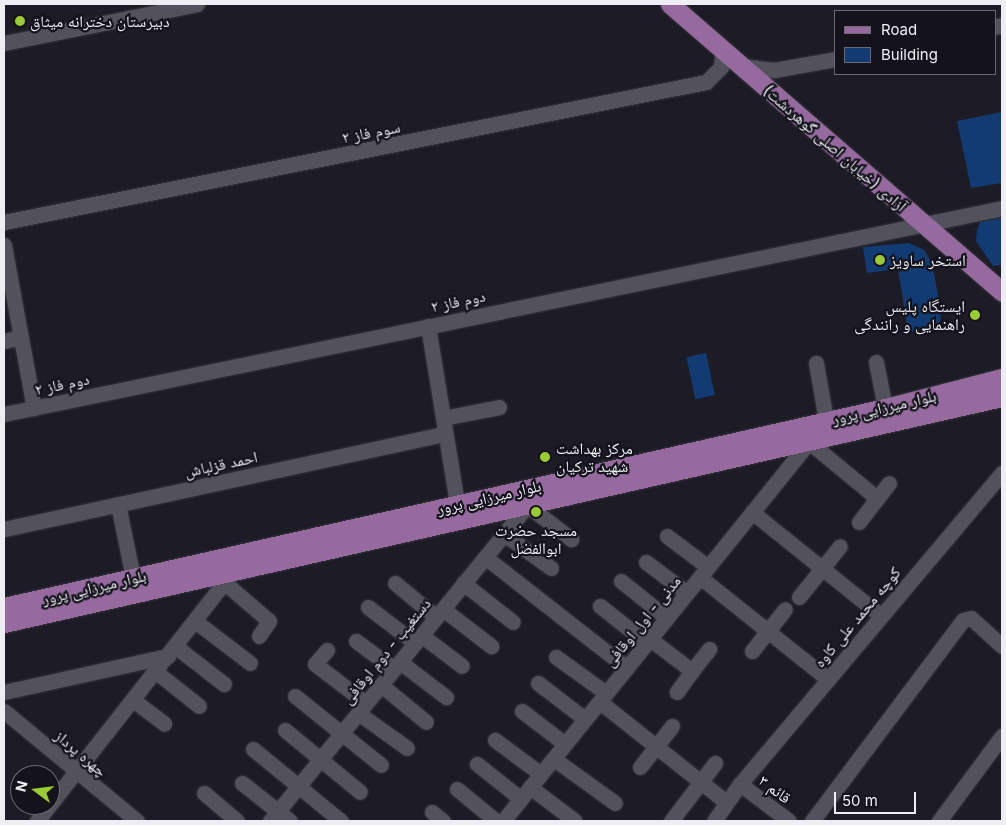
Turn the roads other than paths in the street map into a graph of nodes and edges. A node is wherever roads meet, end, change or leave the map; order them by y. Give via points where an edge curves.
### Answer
1 (197, 4) edge
2 (670, 4) edge
3 (4, 43) edge
4 (722, 50) junction
5 (834, 59) edge
6 (742, 66) junction
7 (1002, 208) edge
8 (4, 222) edge
9 (920, 223) junction
10 (4, 245) edge
11 (1002, 292) edge
12 (428, 326) junction
13 (21, 337) junction
14 (4, 341) edge
15 (876, 362) dead end
16 (816, 363) dead end
17 (1002, 378) edge
18 (1002, 397) edge
19 (500, 407) dead end
20 (34, 408) junction
21 (885, 408) junction
22 (4, 414) edge
23 (443, 418) junction
24 (826, 420) junction
25 (445, 434) junction
26 (809, 442) junction
27 (1002, 473) edge
28 (889, 483) dead end
29 (877, 498) junction
30 (118, 504) junction
31 (457, 504) junction
32 (528, 504) junction
33 (752, 512) junction
34 (859, 522) dead end
35 (4, 529) edge
36 (504, 534) junction
37 (667, 536) dead end
38 (571, 539) dead end
39 (840, 546) dead end
40 (485, 557) junction
41 (646, 562) dead end
42 (550, 568) dead end
43 (822, 568) junction
44 (704, 572) junction
45 (229, 576) junction
46 (133, 578) junction
47 (621, 581) dead end
48 (395, 583) dead end
49 (463, 584) junction
50 (687, 593) junction
51 (799, 597) dead end
52 (368, 606) dead end
53 (600, 606) dead end
54 (4, 607) edge
55 (785, 609) dead end
56 (439, 613) junction
57 (880, 615) junction
58 (667, 618) junction
59 (195, 621) junction
60 (513, 622) dead end
61 (4, 623) edge
62 (768, 631) junction
63 (259, 636) dead end
64 (418, 639) junction
65 (356, 641) dead end
66 (648, 641) junction
67 (491, 646) dead end
68 (1002, 646) edge
69 (709, 649) dead end
70 (327, 650) dead end
71 (172, 651) junction
72 (752, 652) dead end
73 (556, 657) dead end
74 (250, 663) dead end
75 (397, 666) junction
76 (462, 666) dead end
77 (627, 668) junction
78 (692, 671) junction
79 (155, 672) junction
80 (828, 679) junction
81 (538, 683) dead end
82 (224, 684) dead end
83 (381, 685) junction
84 (4, 692) edge
85 (676, 692) dead end
86 (295, 696) dead end
87 (446, 697) dead end
88 (603, 697) junction
89 (134, 700) junction
90 (199, 706) dead end
91 (362, 708) junction
92 (4, 711) edge
93 (522, 712) dead end
94 (585, 719) junction
95 (426, 722) dead end
96 (164, 723) dead end
97 (672, 726) dead end
98 (285, 730) dead end
99 (342, 733) junction
100 (1002, 736) edge
101 (495, 740) dead end
102 (565, 744) junction
103 (656, 746) junction
104 (407, 748) dead end
105 (253, 749) dead end
106 (321, 759) junction
107 (554, 759) junction
108 (715, 763) dead end
109 (477, 764) dead end
110 (382, 765) dead end
111 (640, 767) dead end
112 (77, 772) junction
113 (541, 774) junction
114 (700, 782) junction
115 (242, 784) dead end
116 (740, 784) junction
117 (298, 786) junction
118 (458, 789) dead end
119 (360, 792) dead end
120 (526, 793) junction
121 (204, 794) dead end
122 (726, 802) junction
123 (614, 803) dead end
124 (274, 816) edge
125 (37, 821) edge
126 (137, 821) edge
127 (237, 821) edge
128 (290, 821) edge
129 (341, 821) edge
130 (496, 821) edge
131 (503, 821) edge
132 (575, 821) edge
133 (671, 821) edge
134 (714, 821) edge
135 (789, 821) edge
136 (812, 821) edge
137 (939, 821) edge

1 - 3 street
2 - 4 main road, آزادی (خیابان اصلی گوهردشت)
4 - 6 main road, آزادی (خیابان اصلی گوهردشت)
4 - 8 street, سوم فاز ۲ via 720,67 706,82
5 - 6 street via 785,69
6 - 9 main road, آزادی (خیابان اصلی گوهردشت)
7 - 9 street, دوم فاز ۲
9 - 11 main road, آزادی (خیابان اصلی گوهردشت)
9 - 12 street, دوم فاز ۲
10 - 13 street
12 - 20 street, دوم فاز ۲
12 - 23 street
13 - 14 street
13 - 20 street
15 - 21 street
16 - 24 street
17 - 21 main road, بلوار میرزایی پرور
18 - 26 main road, بلوار میرزایی پرور
19 - 23 street
20 - 22 street, دوم فاز ۲
21 - 24 main road, بلوار میرزایی پرور
23 - 25 street
24 - 31 main road, بلوار میرزایی پرور
25 - 30 street, احمد قزلباش
25 - 31 street
26 - 29 street
26 - 32 main road, بلوار میرزایی پرور
26 - 33 street, مدنی - اول اوقافی
27 - 57 street, کوچه محمد علی کاوه
28 - 29 street
29 - 34 street
30 - 35 street, احمد قزلباش
30 - 46 street
31 - 46 main road, بلوار میرزایی پرور
32 - 36 street, دستغیب - دوم اوقافی
32 - 38 street
32 - 45 main road, بلوار میرزایی پرور
33 - 43 street
33 - 44 street, مدنی - اول اوقافی
36 - 40 street, دستغیب - دوم اوقافی
36 - 42 street
37 - 44 street
39 - 43 street
40 - 49 street, دستغیب - دوم اوقافی
40 - 77 street
41 - 50 street
43 - 51 street
43 - 57 street
44 - 50 street, مدنی - اول اوقافی
44 - 62 street
45 - 59 street
45 - 61 main road, بلوار میرزایی پرور
45 - 63 street via 273,617
46 - 54 main road, بلوار میرزایی پرور
47 - 58 street
48 - 56 street
49 - 56 street, دستغیب - دوم اوقافی
49 - 60 street
50 - 58 street, مدنی - اول اوقافی
52 - 64 street
53 - 66 street
55 - 62 street
56 - 64 street, دستغیب - دوم اوقافی
56 - 67 street
57 - 80 street, کوچه محمد علی کاوه
58 - 66 street, مدنی - اول اوقافی
59 - 71 street
59 - 74 street
62 - 72 street
62 - 80 street
64 - 75 street, دستغیب - دوم اوقافی
64 - 76 street
65 - 75 street
66 - 77 street, مدنی - اول اوقافی
66 - 78 street
68 - 136 street via 971,618 963,620
69 - 78 street
70 - 91 street via 315,664
71 - 79 street
71 - 82 street
71 - 84 street
73 - 88 street
75 - 83 street, دستغیب - دوم اوقافی
75 - 87 street
77 - 88 street, مدنی - اول اوقافی
78 - 85 street
79 - 89 street
79 - 90 street
80 - 116 street, کوچه محمد علی کاوه
81 - 94 street
83 - 91 street, دستغیب - دوم اوقافی
83 - 95 street
86 - 99 street
88 - 94 street, مدنی - اول اوقافی
88 - 103 street
89 - 96 street
89 - 112 street
91 - 99 street, دستغیب - دوم اوقافی
91 - 104 street
92 - 112 street, چهره پرداز
93 - 102 street
94 - 102 street, مدنی - اول اوقافی
97 - 103 street
98 - 106 street
99 - 106 street, دستغیب - دوم اوقافی
99 - 110 street
100 - 137 street
101 - 113 street
102 - 107 street, مدنی - اول اوقافی
103 - 111 street
103 - 114 street
105 - 117 street
106 - 117 street, دستغیب - دوم اوقافی
106 - 119 street
107 - 113 street, مدنی - اول اوقافی
107 - 123 street
108 - 114 street
109 - 120 street
112 - 125 street
112 - 126 street, چهره پرداز
113 - 120 street, مدنی - اول اوقافی
114 - 122 street
114 - 133 street
115 - 124 street
116 - 122 street, کوچه محمد علی کاوه
116 - 135 street, قائم ۳
117 - 124 street, دستغیب - دوم اوقافی
117 - 129 street
118 - 130 street
120 - 131 street, مدنی - اول اوقافی
120 - 132 street
121 - 127 street
122 - 134 street, کوچه محمد علی کاوه
124 - 128 street

